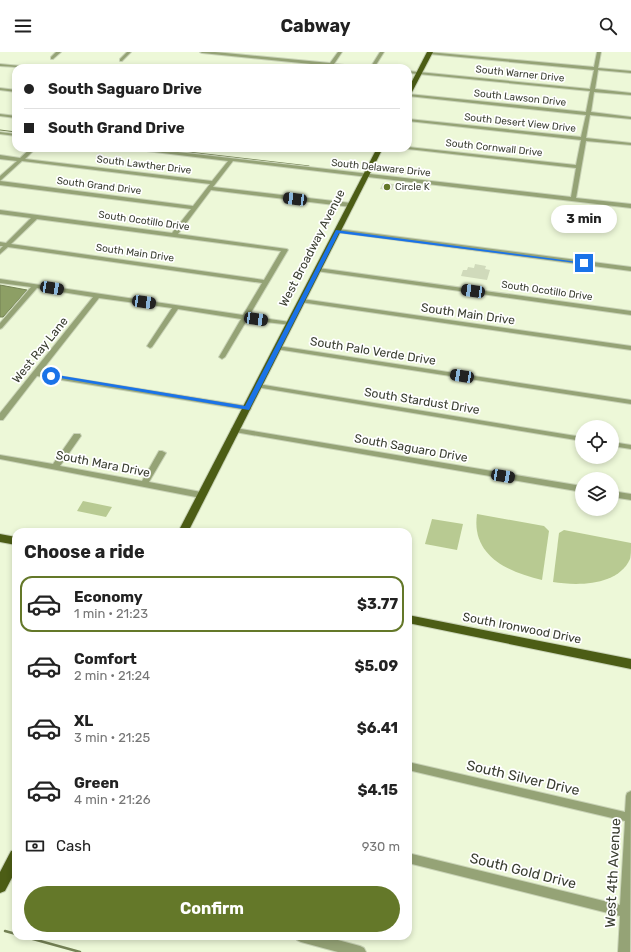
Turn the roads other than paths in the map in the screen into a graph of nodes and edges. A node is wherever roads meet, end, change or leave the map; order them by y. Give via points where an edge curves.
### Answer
1 (59, 52) edge
2 (129, 52) edge
3 (202, 52) edge
4 (340, 52) edge
5 (382, 52) edge
6 (599, 52) edge
7 (430, 53) edge
8 (52, 58) dead end
9 (121, 60) dead end
10 (322, 64) edge
11 (333, 64) edge
12 (374, 64) edge
13 (0, 65) edge
14 (12, 66) edge
15 (596, 69) junction
16 (412, 72) edge
17 (631, 72) edge
18 (419, 73) junction
19 (412, 87) edge
20 (0, 89) edge
21 (12, 90) edge
22 (592, 90) junction
23 (631, 94) edge
24 (412, 95) edge
25 (588, 114) junction
26 (0, 115) edge
27 (12, 116) edge
28 (631, 118) edge
29 (412, 120) edge
30 (0, 133) edge
31 (12, 134) edge
32 (584, 139) junction
33 (631, 144) edge
34 (412, 148) edge
35 (30, 152) edge
36 (164, 152) edge
37 (378, 152) edge
38 (0, 156) edge
39 (22, 159) junction
40 (231, 160) junction
41 (579, 167) junction
42 (367, 175) junction
43 (0, 179) edge
44 (0, 183) edge
45 (214, 183) junction
46 (210, 188) junction
47 (573, 199) junction
48 (351, 206) junction
49 (631, 206) edge
50 (195, 208) junction
51 (0, 212) edge
52 (35, 217) junction
53 (338, 231) junction
54 (174, 235) junction
55 (3, 245) edge
56 (0, 252) edge
57 (631, 269) edge
58 (318, 270) junction
59 (0, 281) edge
60 (266, 282) junction
61 (36, 286) junction
62 (98, 295) junction
63 (302, 301) junction
64 (176, 307) junction
65 (631, 313) edge
66 (245, 317) junction
67 (290, 324) junction
68 (0, 327) edge
69 (150, 346) dead end
70 (278, 348) junction
71 (631, 348) edge
72 (222, 357) dead end
73 (36, 374) junction
74 (258, 386) junction
75 (631, 402) edge
76 (247, 408) junction
77 (0, 418) edge
78 (236, 430) junction
79 (77, 436) dead end
80 (575, 438) edge
81 (619, 445) edge
82 (631, 447) edge
83 (162, 453) dead end
84 (0, 457) edge
85 (54, 468) junction
86 (144, 484) junction
87 (575, 488) edge
88 (201, 495) junction
89 (619, 495) edge
90 (631, 497) edge
91 (185, 528) edge
92 (0, 538) edge
93 (12, 540) edge
94 (412, 620) edge
95 (631, 664) edge
96 (412, 767) edge
97 (631, 796) edge
98 (631, 818) edge
99 (412, 859) edge
100 (12, 864) edge
101 (0, 886) edge
102 (628, 913) edge
103 (316, 940) edge
104 (360, 952) edge
105 (624, 952) edge

1 - 8 street
2 - 9 street
3 - 10 street
4 - 11 street
5 - 12 street
6 - 15 street
7 - 15 street
7 - 18 main road
13 - 14 street
15 - 17 street
15 - 22 street
16 - 18 street, South Warner Drive
18 - 19 main road
18 - 22 street, South Warner Drive
20 - 21 street
22 - 23 street, South Warner Drive
22 - 25 street
24 - 25 street, South Lawson Drive
25 - 28 street, South Lawson Drive
25 - 32 street
26 - 27 street
29 - 32 street, South Desert View Drive
30 - 31 street
32 - 33 street, South Desert View Drive
32 - 41 street
34 - 41 street, South Cornwall Drive
35 - 39 street
36 - 40 street, South Delaware Drive
37 - 42 main road, West Broadway Avenue
38 - 39 street, South Lawther Drive
39 - 43 street
39 - 45 street, South Lawther Drive
40 - 42 street, South Delaware Drive
40 - 45 street
41 - 47 street
42 - 47 street, South Delaware Drive
42 - 48 main road, West Broadway Avenue
44 - 50 street, South Grand Drive
45 - 46 street
46 - 48 street
46 - 50 street
47 - 49 street, South Delaware Drive
48 - 53 main road, West Broadway Avenue
50 - 54 street
51 - 52 street, South Ocotillo Drive
52 - 54 street, South Ocotillo Drive
52 - 55 street
53 - 57 street
53 - 58 main road, West Broadway Avenue
54 - 60 street, South Ocotillo Drive via 285,250
55 - 56 street
55 - 60 street, South Main Drive
58 - 63 main road, West Broadway Avenue
58 - 65 street, South Ocotillo Drive
59 - 61 street
60 - 66 street
61 - 62 street
61 - 68 street
62 - 64 street
62 - 73 street, West Ray Lane
63 - 67 main road, West Broadway Avenue
63 - 71 street, South Main Drive
64 - 66 street
64 - 69 street
66 - 67 street
66 - 72 street
67 - 70 main road, West Broadway Avenue
70 - 74 main road, West Broadway Avenue
70 - 75 street, South Palo Verde Drive
73 - 76 street
73 - 77 street, West Ray Lane
74 - 76 main road, West Broadway Avenue
74 - 80 street, South Stardust Drive
76 - 78 main road, West Broadway Avenue
78 - 87 street, South Saguaro Drive
78 - 88 main road, West Broadway Avenue
79 - 85 street
81 - 82 street
83 - 86 street
84 - 85 street, South Mara Drive
85 - 86 street, South Mara Drive
86 - 88 street, South Mara Drive
88 - 91 main road, West Broadway Avenue
89 - 90 street
92 - 93 main road
94 - 95 main road, South Ironwood Drive
96 - 98 street, South Silver Drive
97 - 98 street, West 4th Avenue
98 - 102 street, West 4th Avenue
99 - 102 street, South Gold Drive
100 - 101 main road
102 - 105 street, West 4th Avenue
103 - 104 street

